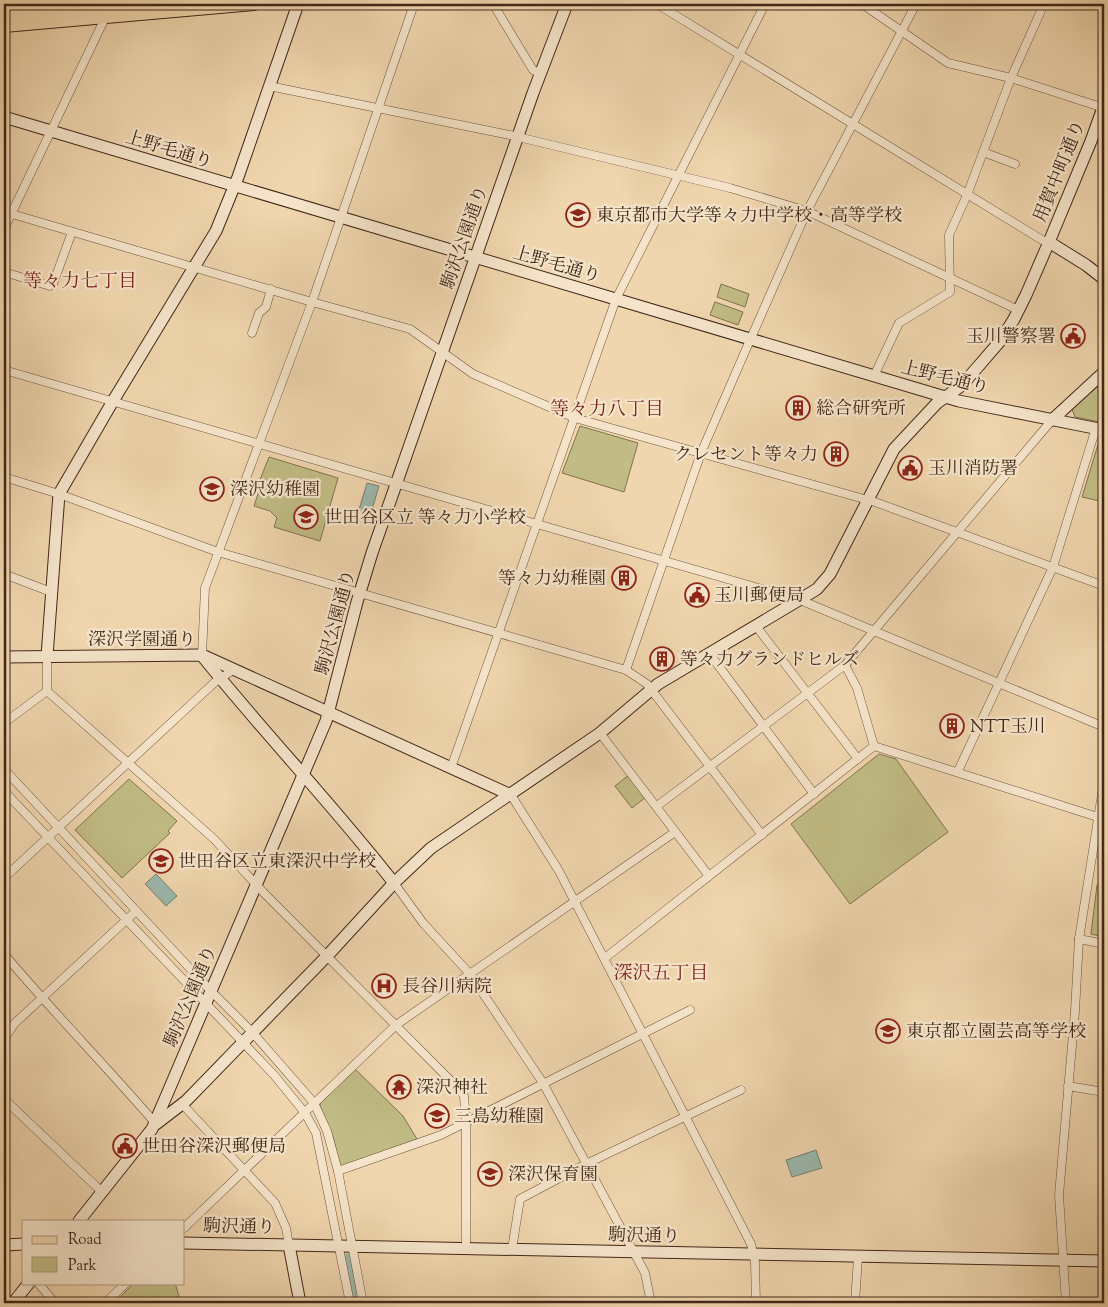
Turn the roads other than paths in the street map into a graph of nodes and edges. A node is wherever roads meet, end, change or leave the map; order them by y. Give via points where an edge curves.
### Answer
1 (117, 4) edge
2 (131, 4) edge
3 (254, 4) edge
4 (298, 4) edge
5 (410, 4) edge
6 (492, 4) edge
7 (567, 4) edge
8 (657, 4) edge
9 (766, 4) edge
10 (862, 4) edge
11 (916, 4) edge
12 (1044, 4) edge
13 (4, 15) edge
14 (106, 18) junction
15 (4, 26) edge
16 (902, 32) junction
17 (740, 55) junction
18 (540, 74) junction
19 (1011, 78) junction
20 (269, 86) junction
21 (1104, 107) edge
22 (377, 108) junction
23 (4, 117) edge
24 (853, 124) junction
25 (51, 131) junction
26 (518, 137) junction
27 (983, 152) junction
28 (1015, 164) dead end
29 (678, 176) junction
30 (234, 187) junction
31 (967, 195) junction
32 (4, 210) edge
33 (807, 211) junction
34 (12, 214) junction
35 (340, 218) junction
36 (4, 229) edge
37 (72, 232) junction
38 (1048, 242) junction
39 (475, 258) junction
40 (194, 268) junction
41 (4, 272) edge
42 (950, 278) junction
43 (1104, 279) edge
44 (270, 289) junction
45 (616, 299) junction
46 (312, 302) junction
47 (1018, 310) junction
48 (252, 333) dead end
49 (750, 340) junction
50 (442, 351) junction
51 (4, 370) edge
52 (1104, 372) edge
53 (874, 376) junction
54 (946, 397) junction
55 (113, 401) junction
56 (575, 418) junction
57 (1052, 420) junction
58 (1100, 429) edge
59 (259, 443) junction
60 (701, 453) junction
61 (4, 476) edge
62 (396, 483) junction
63 (59, 494) junction
64 (868, 500) junction
65 (538, 524) junction
66 (956, 531) junction
67 (218, 552) junction
68 (664, 560) junction
69 (1054, 567) junction
70 (4, 574) edge
71 (1104, 586) edge
72 (51, 592) junction
73 (360, 593) junction
74 (800, 600) junction
75 (756, 626) junction
76 (872, 631) junction
77 (499, 634) junction
78 (709, 654) junction
79 (202, 655) junction
80 (47, 656) junction
81 (4, 657) edge
82 (845, 665) junction
83 (233, 670) junction
84 (626, 670) junction
85 (220, 678) junction
86 (1000, 684) junction
87 (651, 689) junction
88 (47, 691) junction
89 (807, 693) junction
90 (329, 713) junction
91 (4, 723) edge
92 (763, 727) junction
93 (1104, 727) edge
94 (600, 733) junction
95 (874, 746) junction
96 (858, 759) junction
97 (127, 762) junction
98 (710, 766) junction
99 (452, 768) junction
100 (4, 769) edge
101 (958, 771) junction
102 (303, 775) junction
103 (1104, 781) edge
104 (4, 791) edge
105 (814, 794) junction
106 (511, 795) junction
107 (657, 806) junction
108 (1101, 818) edge
109 (57, 828) junction
110 (675, 832) junction
111 (762, 834) junction
112 (48, 837) junction
113 (709, 876) junction
114 (4, 878) edge
115 (394, 883) junction
116 (257, 884) junction
117 (575, 901) junction
118 (136, 911) junction
119 (126, 920) junction
120 (1079, 939) junction
121 (1104, 944) edge
122 (4, 954) edge
123 (326, 956) junction
124 (606, 958) junction
125 (470, 974) junction
126 (211, 991) junction
127 (41, 998) junction
128 (206, 1004) junction
129 (690, 1010) dead end
130 (396, 1025) junction
131 (252, 1032) junction
132 (643, 1033) junction
133 (4, 1039) edge
134 (242, 1042) junction
135 (543, 1083) junction
136 (1068, 1086) junction
137 (741, 1090) dead end
138 (1104, 1092) edge
139 (4, 1099) edge
140 (314, 1103) junction
141 (182, 1104) junction
142 (305, 1112) junction
143 (686, 1117) junction
144 (466, 1122) junction
145 (156, 1124) junction
146 (586, 1164) junction
147 (245, 1170) junction
148 (338, 1171) junction
149 (102, 1192) junction
150 (80, 1220) edge
151 (185, 1227) edge
152 (185, 1243) edge
153 (22, 1244) edge
154 (4, 1245) edge
155 (289, 1245) junction
156 (338, 1246) junction
157 (351, 1246) junction
158 (466, 1248) junction
159 (512, 1249) junction
160 (634, 1252) junction
161 (754, 1253) junction
162 (858, 1257) junction
163 (1062, 1260) junction
164 (1104, 1261) edge
165 (29, 1284) edge
166 (39, 1284) edge
167 (125, 1284) edge
168 (13, 1303) edge
169 (55, 1303) edge
170 (105, 1303) edge
171 (300, 1303) edge
172 (350, 1303) edge
173 (363, 1303) edge
174 (652, 1303) edge
175 (756, 1303) edge
176 (854, 1303) edge
177 (1066, 1303) edge

1 - 2 main road
1 - 13 main road
3 - 14 main road
4 - 20 street
5 - 22 street via 412,10
6 - 18 street via 533,70
7 - 18 street, 駒沢公園通り
8 - 17 street
9 - 17 street
10 - 16 street
11 - 16 street
12 - 19 street
14 - 15 main road
14 - 25 street
16 - 19 street via 948,63
16 - 24 street
17 - 24 street
17 - 29 street
18 - 26 street, 駒沢公園通り
19 - 21 street
19 - 27 street
20 - 22 street
20 - 30 street
21 - 38 street, 用賀中町通り
22 - 26 street
22 - 35 street
23 - 25 street, 上野毛通り
24 - 31 street
24 - 33 street
25 - 30 street, 上野毛通り
25 - 34 street
26 - 29 street
26 - 39 street, 駒沢公園通り
27 - 28 street
27 - 31 street
29 - 33 street
29 - 45 street
30 - 35 street, 上野毛通り
30 - 40 street via 216,231
31 - 38 street
31 - 42 street via 949,235
32 - 34 street
33 - 42 street
33 - 49 street
34 - 36 street
34 - 37 street
35 - 39 street, 上野毛通り
35 - 46 street
37 - 40 street
37 - 41 street via 54,284 50,286
38 - 43 street, 用賀中町通り
38 - 47 street
39 - 45 street, 上野毛通り
39 - 50 street, 駒沢公園通り
40 - 44 street
40 - 55 street
42 - 47 street
42 - 53 street via 950,292 900,324
44 - 46 street
44 - 48 street via 266,306 259,313
45 - 49 street, 上野毛通り
45 - 56 street
46 - 50 street via 410,329
46 - 59 street
47 - 54 street via 991,352 965,382
49 - 53 street, 上野毛通り
49 - 60 street
50 - 56 street via 473,374
50 - 62 street, 駒沢公園通り
51 - 55 street
52 - 57 street
53 - 54 street, 上野毛通り
54 - 57 street, 上野毛通り
54 - 64 street via 901,440
55 - 59 street
55 - 63 street
56 - 60 street
56 - 65 street
57 - 58 street, 上野毛通り
57 - 66 street
58 - 69 street
59 - 62 street
59 - 67 street
60 - 64 street
60 - 68 street
61 - 63 street
62 - 65 street
62 - 73 street, 駒沢公園通り
63 - 67 street
63 - 72 street
64 - 66 street
64 - 74 street via 827,578
65 - 68 street
65 - 77 street
66 - 69 street
66 - 76 street
67 - 73 street
67 - 79 street via 205,588
68 - 74 street
68 - 84 street
69 - 71 street
69 - 86 street
70 - 72 street
72 - 80 street
73 - 77 street
73 - 90 street, 駒沢公園通り
74 - 75 street
74 - 76 street
75 - 78 street
75 - 89 street
76 - 82 street
76 - 86 street
77 - 84 street
77 - 99 street
78 - 87 street
78 - 92 street
79 - 80 street, 深沢学園通り
79 - 83 street, 深沢学園通り
79 - 85 street
80 - 81 street, 深沢学園通り
80 - 88 street
82 - 89 street
82 - 95 street via 857,688
83 - 85 street
83 - 90 street, 深沢学園通り
84 - 87 street
85 - 97 street
85 - 102 street
86 - 93 street
86 - 101 street
87 - 94 street
87 - 98 street
88 - 91 street
88 - 97 street
89 - 92 street
89 - 96 street
90 - 99 street, 深沢学園通り
90 - 102 street, 駒沢公園通り
92 - 98 street
92 - 105 street
94 - 106 street
94 - 107 street
95 - 96 street
95 - 101 street
96 - 105 street
97 - 109 street
97 - 116 street via 214,839
98 - 107 street
98 - 111 street
99 - 106 street, 深沢学園通り
100 - 109 street
101 - 108 street
102 - 115 street
102 - 116 street, 駒沢公園通り
103 - 108 street
104 - 112 street
105 - 111 street
106 - 115 street via 431,848
106 - 117 street
107 - 110 street
108 - 120 street
109 - 112 street
109 - 118 street
110 - 113 street
110 - 117 street
111 - 113 street
112 - 114 street
112 - 119 street
113 - 124 street
115 - 123 street
115 - 125 street via 423,923
116 - 123 street
116 - 126 street, 駒沢公園通り
117 - 124 street
117 - 125 street
118 - 119 street
118 - 126 street
119 - 127 street
119 - 128 street
120 - 121 street
120 - 136 street
122 - 127 street
123 - 130 street
123 - 131 street
124 - 132 street
125 - 130 street
125 - 135 street
126 - 128 street, 駒沢公園通り
126 - 131 street
127 - 133 street via 15,1022
127 - 145 street
128 - 134 street
128 - 145 street, 駒沢公園通り
129 - 132 street
130 - 140 street
130 - 144 street via 460,1090 464,1096
131 - 134 street
131 - 140 street
132 - 135 street
132 - 143 street
134 - 141 street
134 - 142 street
135 - 144 street
135 - 146 street
136 - 138 street
136 - 163 street via 1059,1195
137 - 143 street
139 - 149 street
140 - 142 street
140 - 148 street via 327,1131
141 - 145 street
141 - 147 street
142 - 147 street
142 - 156 street via 316,1133
143 - 146 street
143 - 161 street
144 - 148 street via 441,1135
144 - 158 street
145 - 149 street, 駒沢公園通り
146 - 159 street via 520,1199
146 - 160 street
147 - 151 street
147 - 155 street via 275,1203 286,1228
148 - 157 street
149 - 150 street, 駒沢公園通り
152 - 155 street, 駒沢通り
153 - 154 street
155 - 156 street, 駒沢通り
155 - 171 street
156 - 157 street, 駒沢通り
156 - 172 street
157 - 158 street, 駒沢通り
157 - 173 street
158 - 159 street, 駒沢通り
159 - 160 street, 駒沢通り
160 - 161 street, 駒沢通り
160 - 174 street via 645,1273
161 - 162 street, 駒沢通り
161 - 175 street
162 - 163 street, 駒沢通り
162 - 176 street
163 - 164 street, 駒沢通り
163 - 177 street
165 - 168 street
166 - 169 street
167 - 170 street

